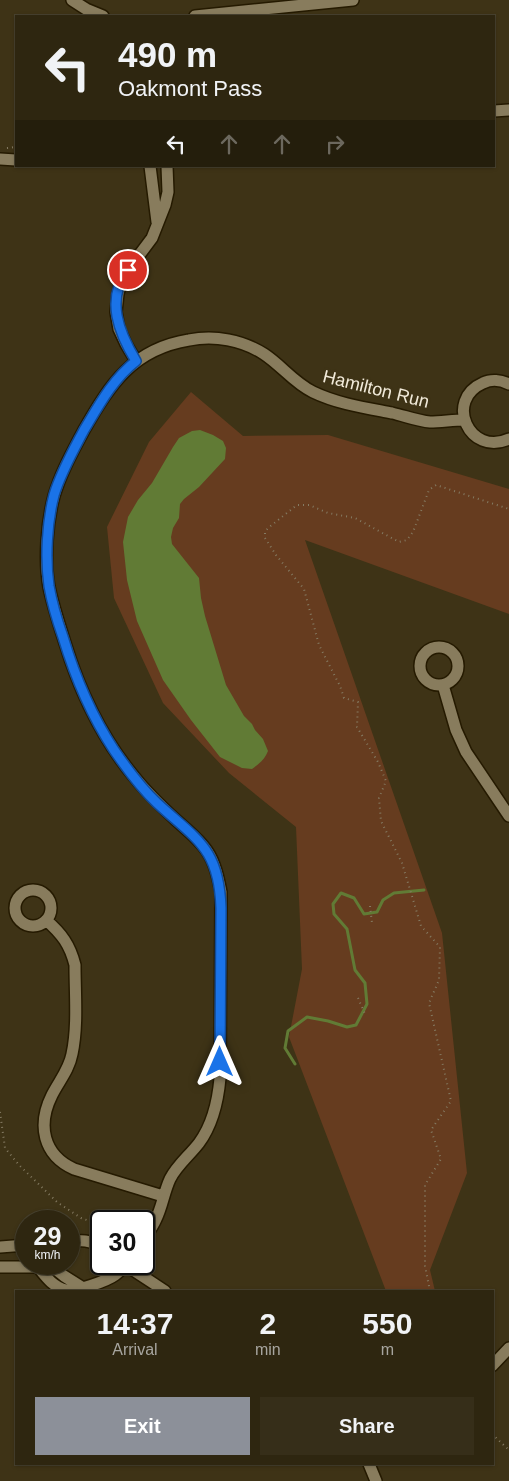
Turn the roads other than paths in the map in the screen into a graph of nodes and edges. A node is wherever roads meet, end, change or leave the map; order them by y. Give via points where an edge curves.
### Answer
1 (72, 0) edge
2 (353, 0) edge
3 (285, 4) edge
4 (101, 15) edge
5 (202, 15) edge
6 (509, 110) edge
7 (495, 111) edge
8 (0, 159) edge
9 (15, 160) edge
10 (150, 167) edge
11 (166, 167) edge
12 (157, 224) junction
13 (136, 361) junction
14 (509, 384) edge
15 (464, 420) junction
16 (509, 440) edge
17 (443, 685) dead end
18 (509, 816) edge
19 (46, 920) dead end
20 (163, 1196) junction
21 (155, 1222) edge
22 (15, 1246) edge
23 (0, 1247) edge
24 (0, 1267) edge
25 (15, 1267) edge
26 (44, 1275) edge
27 (49, 1275) edge
28 (63, 1275) edge
29 (116, 1275) edge
30 (142, 1275) edge
31 (47, 1278) junction
32 (83, 1288) junction
33 (65, 1290) edge
34 (72, 1290) edge
35 (164, 1290) edge
36 (509, 1348) edge
37 (494, 1364) edge
38 (369, 1465) edge
39 (376, 1481) edge

1 - 4 street
2 - 3 street
3 - 5 street
6 - 7 street
8 - 9 street
10 - 12 street
11 - 12 street via 168,192
12 - 13 street via 152,238 122,278 118,294 116,312 119,329
13 - 15 street, Hamilton Run via 180,342 222,338 263,354 295,381 330,399 429,422
13 - 20 street, Hamilton Run via 106,394 62,474 54,497 47,557 55,614 74,672 94,718 135,778 207,851 221,892 218,1094 206,1131 177,1167
14 - 15 street via 497,380 478,385 465,400
15 - 16 street via 476,438 497,443
17 - 18 street via 466,752
19 - 20 street via 60,933 75,965 74,1043 67,1070 48,1105 43,1128 47,1143 62,1164
20 - 21 street, Hamilton Run
22 - 23 street
24 - 25 street
26 - 31 street
27 - 31 street
28 - 32 street
29 - 32 street
30 - 35 street
31 - 33 street
32 - 34 street
36 - 37 street
38 - 39 street

